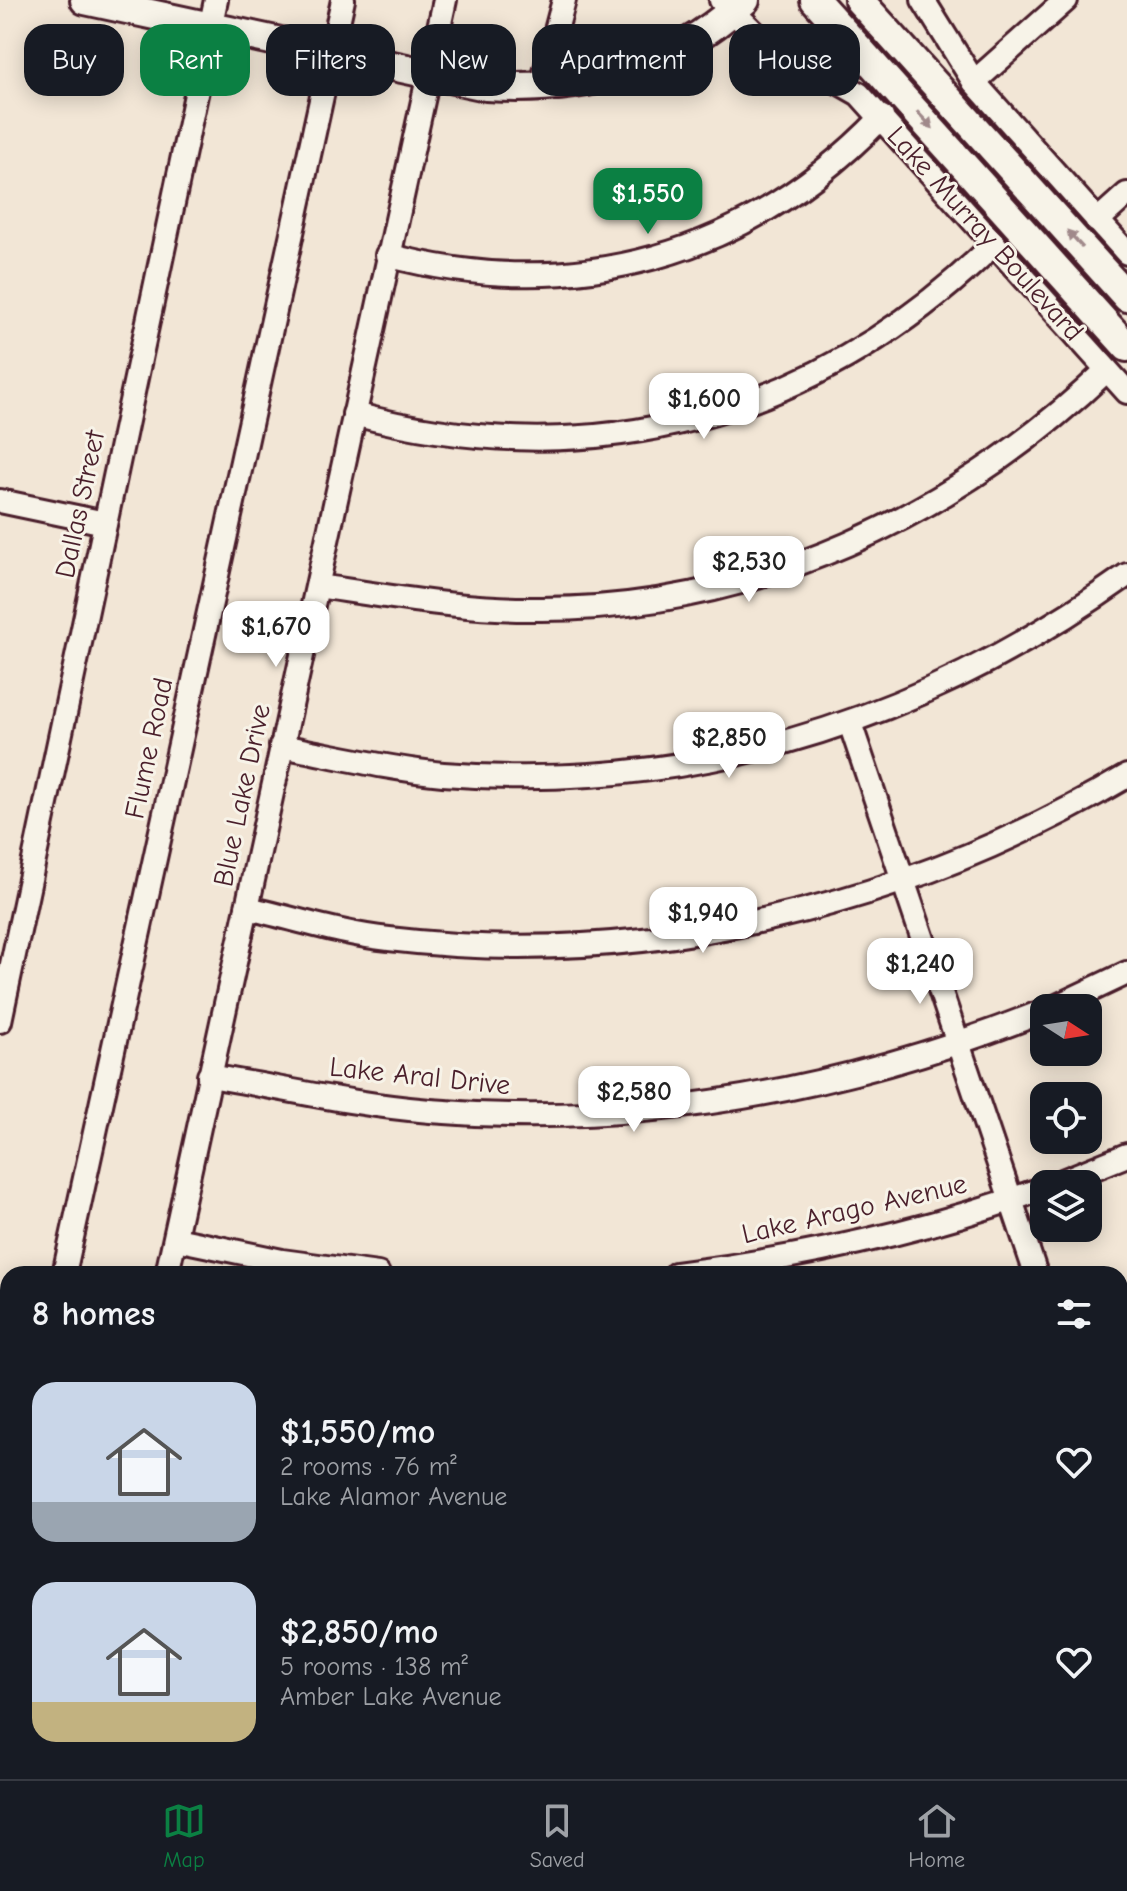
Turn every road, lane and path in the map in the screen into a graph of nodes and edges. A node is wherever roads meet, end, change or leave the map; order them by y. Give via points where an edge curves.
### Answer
1 (85, 0) edge
2 (343, 0) edge
3 (445, 0) edge
4 (564, 0) edge
5 (815, 0) edge
6 (859, 0) edge
7 (923, 0) edge
8 (1066, 0) edge
9 (732, 4) edge
10 (213, 13) edge
11 (338, 24) edge
12 (440, 24) edge
13 (558, 24) edge
14 (710, 24) edge
15 (266, 31) edge
16 (974, 82) junction
17 (322, 96) edge
18 (424, 96) edge
19 (882, 117) junction
20 (1127, 194) edge
21 (1097, 221) junction
22 (994, 244) junction
23 (1127, 253) edge
24 (387, 255) junction
25 (1127, 297) edge
26 (1127, 347) edge
27 (1107, 370) junction
28 (1127, 392) edge
29 (354, 414) junction
30 (0, 501) edge
31 (105, 523) junction
32 (1127, 575) edge
33 (318, 586) junction
34 (850, 723) junction
35 (281, 746) junction
36 (1127, 776) edge
37 (904, 882) junction
38 (247, 908) junction
39 (11, 916) edge
40 (1127, 973) edge
41 (1083, 994) edge
42 (1030, 1016) edge
43 (0, 1021) edge
44 (957, 1045) junction
45 (209, 1076) junction
46 (1127, 1155) edge
47 (1090, 1170) edge
48 (1030, 1193) edge
49 (1011, 1200) junction
50 (176, 1239) junction
51 (66, 1266) edge
52 (169, 1266) edge
53 (319, 1266) edge
54 (726, 1266) edge
55 (1033, 1266) edge

1 - 10 main road
2 - 11 street, Flume Road
3 - 12 street, Blue Lake Drive
4 - 13 street
5 -> 26 main road, Lake Murray Boulevard
25 -> 6 main road
7 - 16 street
8 - 16 street
9 - 14 main road
9 - 19 street, Lake Murray Boulevard via 767,42 859,94
10 - 15 main road
10 - 31 street, Dallas Street
16 - 21 street
17 - 51 street, Flume Road
18 - 24 street, Blue Lake Drive
19 - 22 street, Lake Murray Boulevard
19 - 24 street via 819,176 757,217 699,244 638,263 512,275 448,269
20 - 21 street
21 - 23 street
22 - 27 street, Lake Murray Boulevard
22 - 29 street via 939,295 856,353 777,393 705,417 628,434 549,441 470,437
24 - 29 street, Blue Lake Drive
27 - 28 street, Lake Murray Boulevard
27 - 33 street via 1035,434 945,497 834,552 755,578 643,602 543,610 458,606
29 - 33 street, Blue Lake Drive
30 - 31 street
31 - 39 street, Dallas Street
32 - 34 street via 998,659
33 - 35 street, Blue Lake Drive
34 - 35 street via 711,760 575,776 438,773
34 - 37 street
35 - 38 street, Blue Lake Drive
36 - 37 street via 1007,840
37 - 38 street via 757,922 592,944 499,947 408,942
37 - 44 street
38 - 45 street, Blue Lake Drive
39 - 43 street, Dallas Street
40 - 41 street
42 - 44 street, Lake Aral Drive
44 - 45 street, Lake Aral Drive via 802,1088 590,1114 376,1106
44 - 49 street
45 - 50 street, Blue Lake Drive
46 - 47 street
48 - 49 street, Lake Arago Avenue
49 - 54 street, Lake Arago Avenue via 844,1247
49 - 55 street
50 - 52 street, Blue Lake Drive
50 - 53 street

